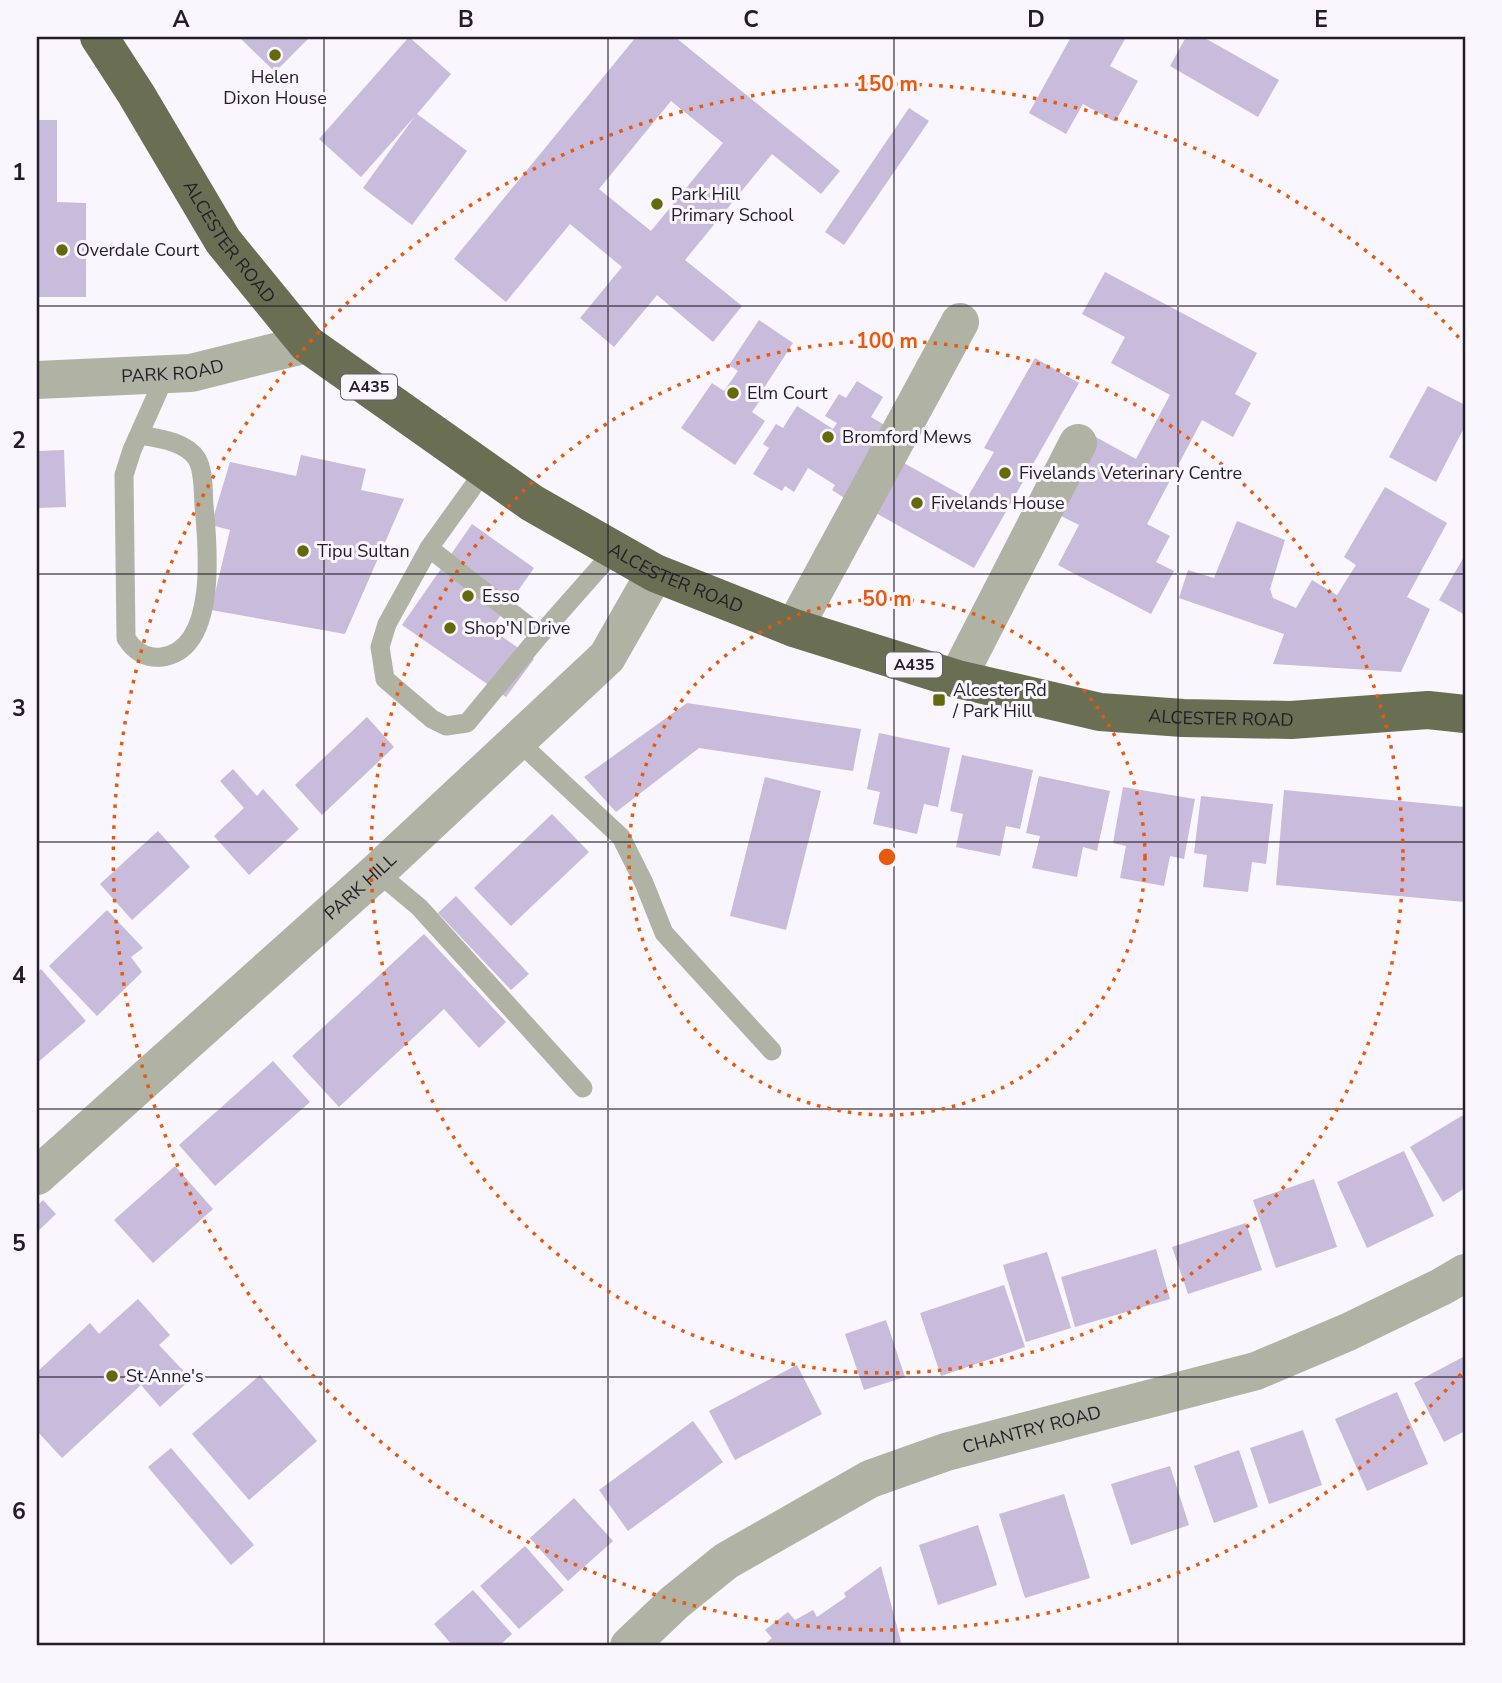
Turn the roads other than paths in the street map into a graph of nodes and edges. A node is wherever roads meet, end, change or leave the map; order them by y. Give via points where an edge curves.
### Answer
1 (99, 37) edge
2 (960, 322) dead end
3 (307, 344) junction
4 (166, 374) junction
5 (37, 380) edge
6 (139, 435) junction
7 (1078, 443) dead end
8 (485, 470) junction
9 (429, 548) junction
10 (615, 550) junction
11 (655, 573) junction
12 (794, 628) junction
13 (540, 635) junction
14 (957, 678) junction
15 (1465, 713) edge
16 (518, 741) junction
17 (377, 872) junction
18 (772, 1051) dead end
19 (583, 1088) dead end
20 (37, 1176) edge
21 (1465, 1273) edge
22 (629, 1646) edge

1 - 3 highway, ALCESTER ROAD / A435 via 223,241
2 - 12 street
3 - 4 street, PARK ROAD via 191,373
3 - 8 highway, ALCESTER ROAD / A435
4 - 5 street, PARK ROAD
4 - 6 lane
6 - 6 lane via 124,475 125,628 131,646 158,657 182,648 194,632 205,593 208,547 197,459 166,440
7 - 14 street
8 - 9 lane
8 - 10 highway, ALCESTER ROAD / A435
9 - 13 lane
9 - 13 lane via 387,624 380,647 385,679 432,719 446,726 467,723
10 - 11 highway, ALCESTER ROAD / A435
10 - 13 lane
11 - 12 highway, ALCESTER ROAD / A435
11 - 16 street, PARK HILL via 607,657
12 - 14 highway, ALCESTER ROAD / A435
14 - 15 highway, ALCESTER ROAD / A435 via 1100,712 1183,718 1291,720 1428,710
16 - 17 street, PARK HILL
16 - 18 lane via 621,837 664,933
17 - 19 lane via 419,906
17 - 20 street, PARK HILL
21 - 22 street, CHANTRY ROAD via 1348,1332 1256,1371 946,1452 870,1479 726,1561

